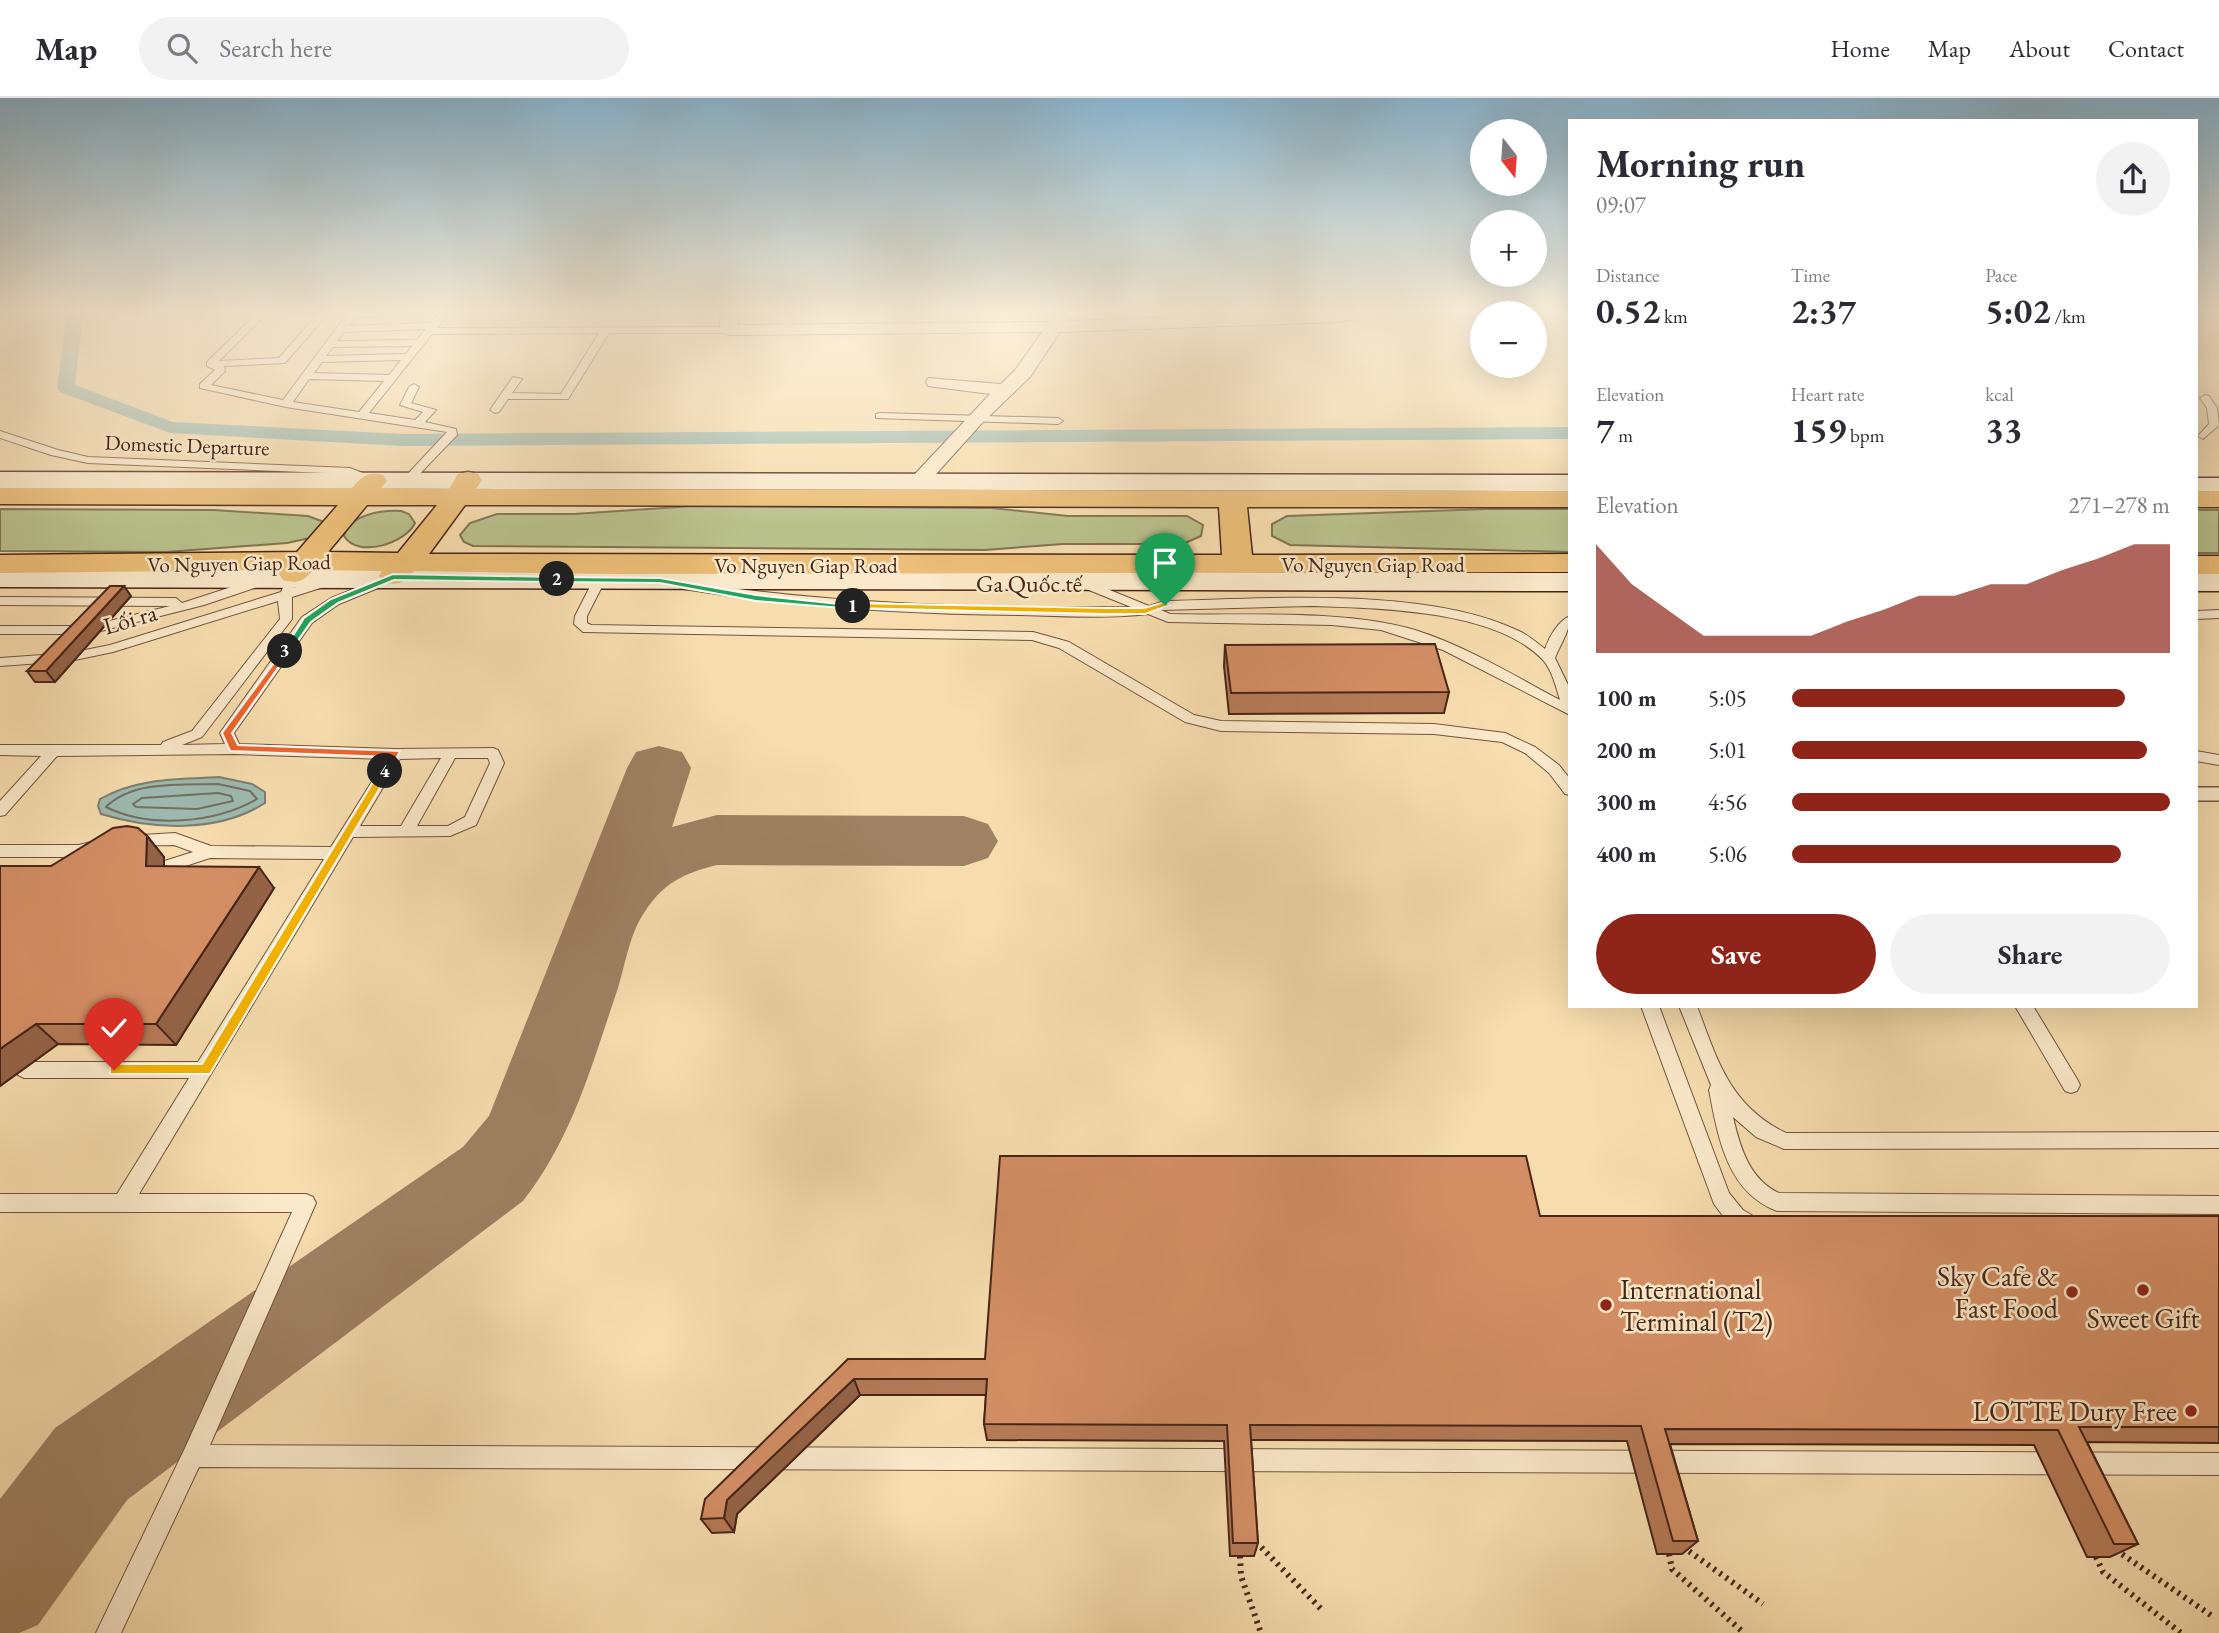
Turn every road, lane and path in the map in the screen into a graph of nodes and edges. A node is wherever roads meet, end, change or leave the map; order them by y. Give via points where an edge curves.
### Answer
1 (209, 382) edge
2 (303, 382) edge
3 (390, 382) edge
4 (515, 382) edge
5 (574, 382) edge
6 (935, 382) dead end
7 (1014, 382) edge
8 (414, 387) dead end
9 (1006, 390) junction
10 (2201, 394) edge
11 (505, 396) junction
12 (286, 404) junction
13 (2219, 404) edge
14 (495, 410) dead end
15 (363, 414) junction
16 (880, 416) dead end
17 (1058, 421) dead end
18 (418, 423) junction
19 (965, 430) junction
20 (0, 434) edge
21 (2219, 434) edge
22 (2199, 437) edge
23 (0, 480) edge
24 (408, 480) junction
25 (663, 480) junction
26 (921, 480) junction
27 (1568, 482) edge
28 (2198, 486) edge
29 (2219, 486) edge
30 (368, 488) junction
31 (462, 488) junction
32 (699, 495) junction
33 (0, 496) edge
34 (1568, 499) edge
35 (2198, 499) edge
36 (2219, 499) edge
37 (1232, 500) junction
38 (1568, 563) edge
39 (0, 564) edge
40 (1238, 564) junction
41 (2198, 565) edge
42 (2219, 565) edge
43 (401, 569) junction
44 (611, 570) junction
45 (0, 578) edge
46 (660, 581) junction
47 (1077, 581) junction
48 (1568, 582) edge
49 (2198, 582) edge
50 (2219, 582) edge
51 (284, 583) junction
52 (0, 601) edge
53 (201, 602) junction
54 (1145, 611) junction
55 (2198, 614) edge
56 (2219, 614) edge
57 (1568, 623) edge
58 (0, 630) edge
59 (1549, 657) junction
60 (0, 662) edge
61 (1568, 705) edge
62 (1568, 709) edge
63 (156, 749) junction
64 (234, 749) junction
65 (1, 751) edge
66 (53, 751) junction
67 (396, 754) junction
68 (451, 754) junction
69 (2198, 756) edge
70 (2219, 760) edge
71 (1568, 788) edge
72 (2198, 796) edge
73 (2219, 796) edge
74 (0, 811) edge
75 (406, 831) junction
76 (348, 832) junction
77 (0, 851) edge
78 (209, 852) junction
79 (336, 853) junction
80 (164, 867) edge
81 (1651, 1008) edge
82 (1689, 1008) edge
83 (2025, 1008) edge
84 (24, 1070) dead end
85 (205, 1070) junction
86 (1716, 1077) junction
87 (2071, 1086) dead end
88 (2219, 1140) edge
89 (0, 1202) edge
90 (124, 1202) junction
91 (2050, 1202) junction
92 (2219, 1205) edge
93 (1964, 1223) edge
94 (1776, 1230) edge
95 (193, 1456) junction
96 (2219, 1464) edge
97 (1679, 1546) edge
98 (2106, 1547) edge
99 (1253, 1548) edge
100 (1669, 1554) edge
101 (1240, 1556) edge
102 (2096, 1557) dead end
103 (1763, 1604) dead end
104 (1324, 1611) dead end
105 (2212, 1616) dead end
106 (108, 1633) edge
107 (1261, 1633) edge
108 (1744, 1633) edge
109 (2180, 1633) edge

1 - 12 lane via 204,386
2 - 12 lane
3 - 15 lane
4 - 11 lane
5 - 11 lane via 564,397
6 - 9 street
7 - 9 street
8 - 18 lane via 405,405 431,410
9 - 19 street
10 - 13 lane
10 - 22 lane via 2212,408 2214,425
11 - 14 lane
12 - 15 lane
15 - 18 lane
16 - 19 lane
17 - 19 lane
18 - 24 lane via 447,427 453,433
19 - 26 street
20 - 30 lane, Domestic Departure via 88,460 350,471
21 - 22 lane
23 - 30 main road
24 - 30 main road
24 - 31 main road
25 - 26 main road
25 - 31 main road
25 - 32 main road
26 - 27 main road
28 - 29 main road
30 - 31 highway
30 - 33 highway
30 - 51 highway
31 - 32 highway
31 - 43 highway
32 - 37 highway
34 - 37 highway
35 - 36 highway
37 - 40 highway
38 - 40 highway, Vo Nguyen Giap Road
39 - 51 highway, Vo Nguyen Giap Road
40 - 44 highway, Vo Nguyen Giap Road
41 - 42 highway
43 - 44 main road, Vo Nguyen Giap Road
43 - 51 highway, Vo Nguyen Giap Road
43 - 51 main road, Vo Nguyen Giap Road
43 - 64 lane via 307,620 227,733
44 - 46 main road, Vo Nguyen Giap Road
44 - 71 lane via 581,616 580,624 588,629 1033,636 1065,645 1190,719 1232,727 1434,729 1505,738 1546,762
45 - 51 main road, Vo Nguyen Giap Road
46 - 47 main road, Vo Nguyen Giap Road
46 - 54 lane, Ga Quốc tế via 756,598 952,610 963,617 993,620
47 - 48 main road, Vo Nguyen Giap Road
47 - 54 lane, Ga Quốc tế
49 - 50 main road
51 - 53 lane, Lối ra
51 - 53 lane, Lối ra
51 - 60 lane, Lối ra via 113,648 70,657
51 - 63 lane via 286,619 197,734
52 - 53 lane, Lối ra
53 - 58 lane, Lối ra via 89,631
54 - 59 lane via 1165,605 1420,608 1489,621
54 - 62 lane via 1168,618 1381,626 1448,647
55 - 56 lane
57 - 59 lane
59 - 61 lane
63 - 64 lane
63 - 66 lane
64 - 67 lane
65 - 66 lane
66 - 74 lane
67 - 68 lane
67 - 76 lane
68 - 75 lane
68 - 75 lane via 493,753 497,757 471,821 450,831
69 - 70 lane
72 - 73 lane
75 - 76 lane
76 - 79 lane
77 - 78 lane via 85,857 133,839 161,839 185,841
78 - 79 lane
78 - 80 lane
79 - 85 lane
81 - 94 lane via 1721,1198 1736,1217 1755,1229
82 - 86 lane
83 - 87 lane
84 - 85 lane
85 - 90 lane
86 - 88 lane via 1734,1110 1764,1134 1784,1141
86 - 91 lane via 1727,1132 1746,1180 1762,1198 1843,1205
89 - 90 lane
90 - 95 lane via 306,1203
91 - 92 lane
91 - 93 lane
95 - 96 lane
95 - 106 lane
97 - 103 path
98 - 105 path
99 - 104 path via 1261,1547
100 - 108 path via 1672,1569
101 - 107 path via 1241,1576
102 - 109 path via 2104,1572

